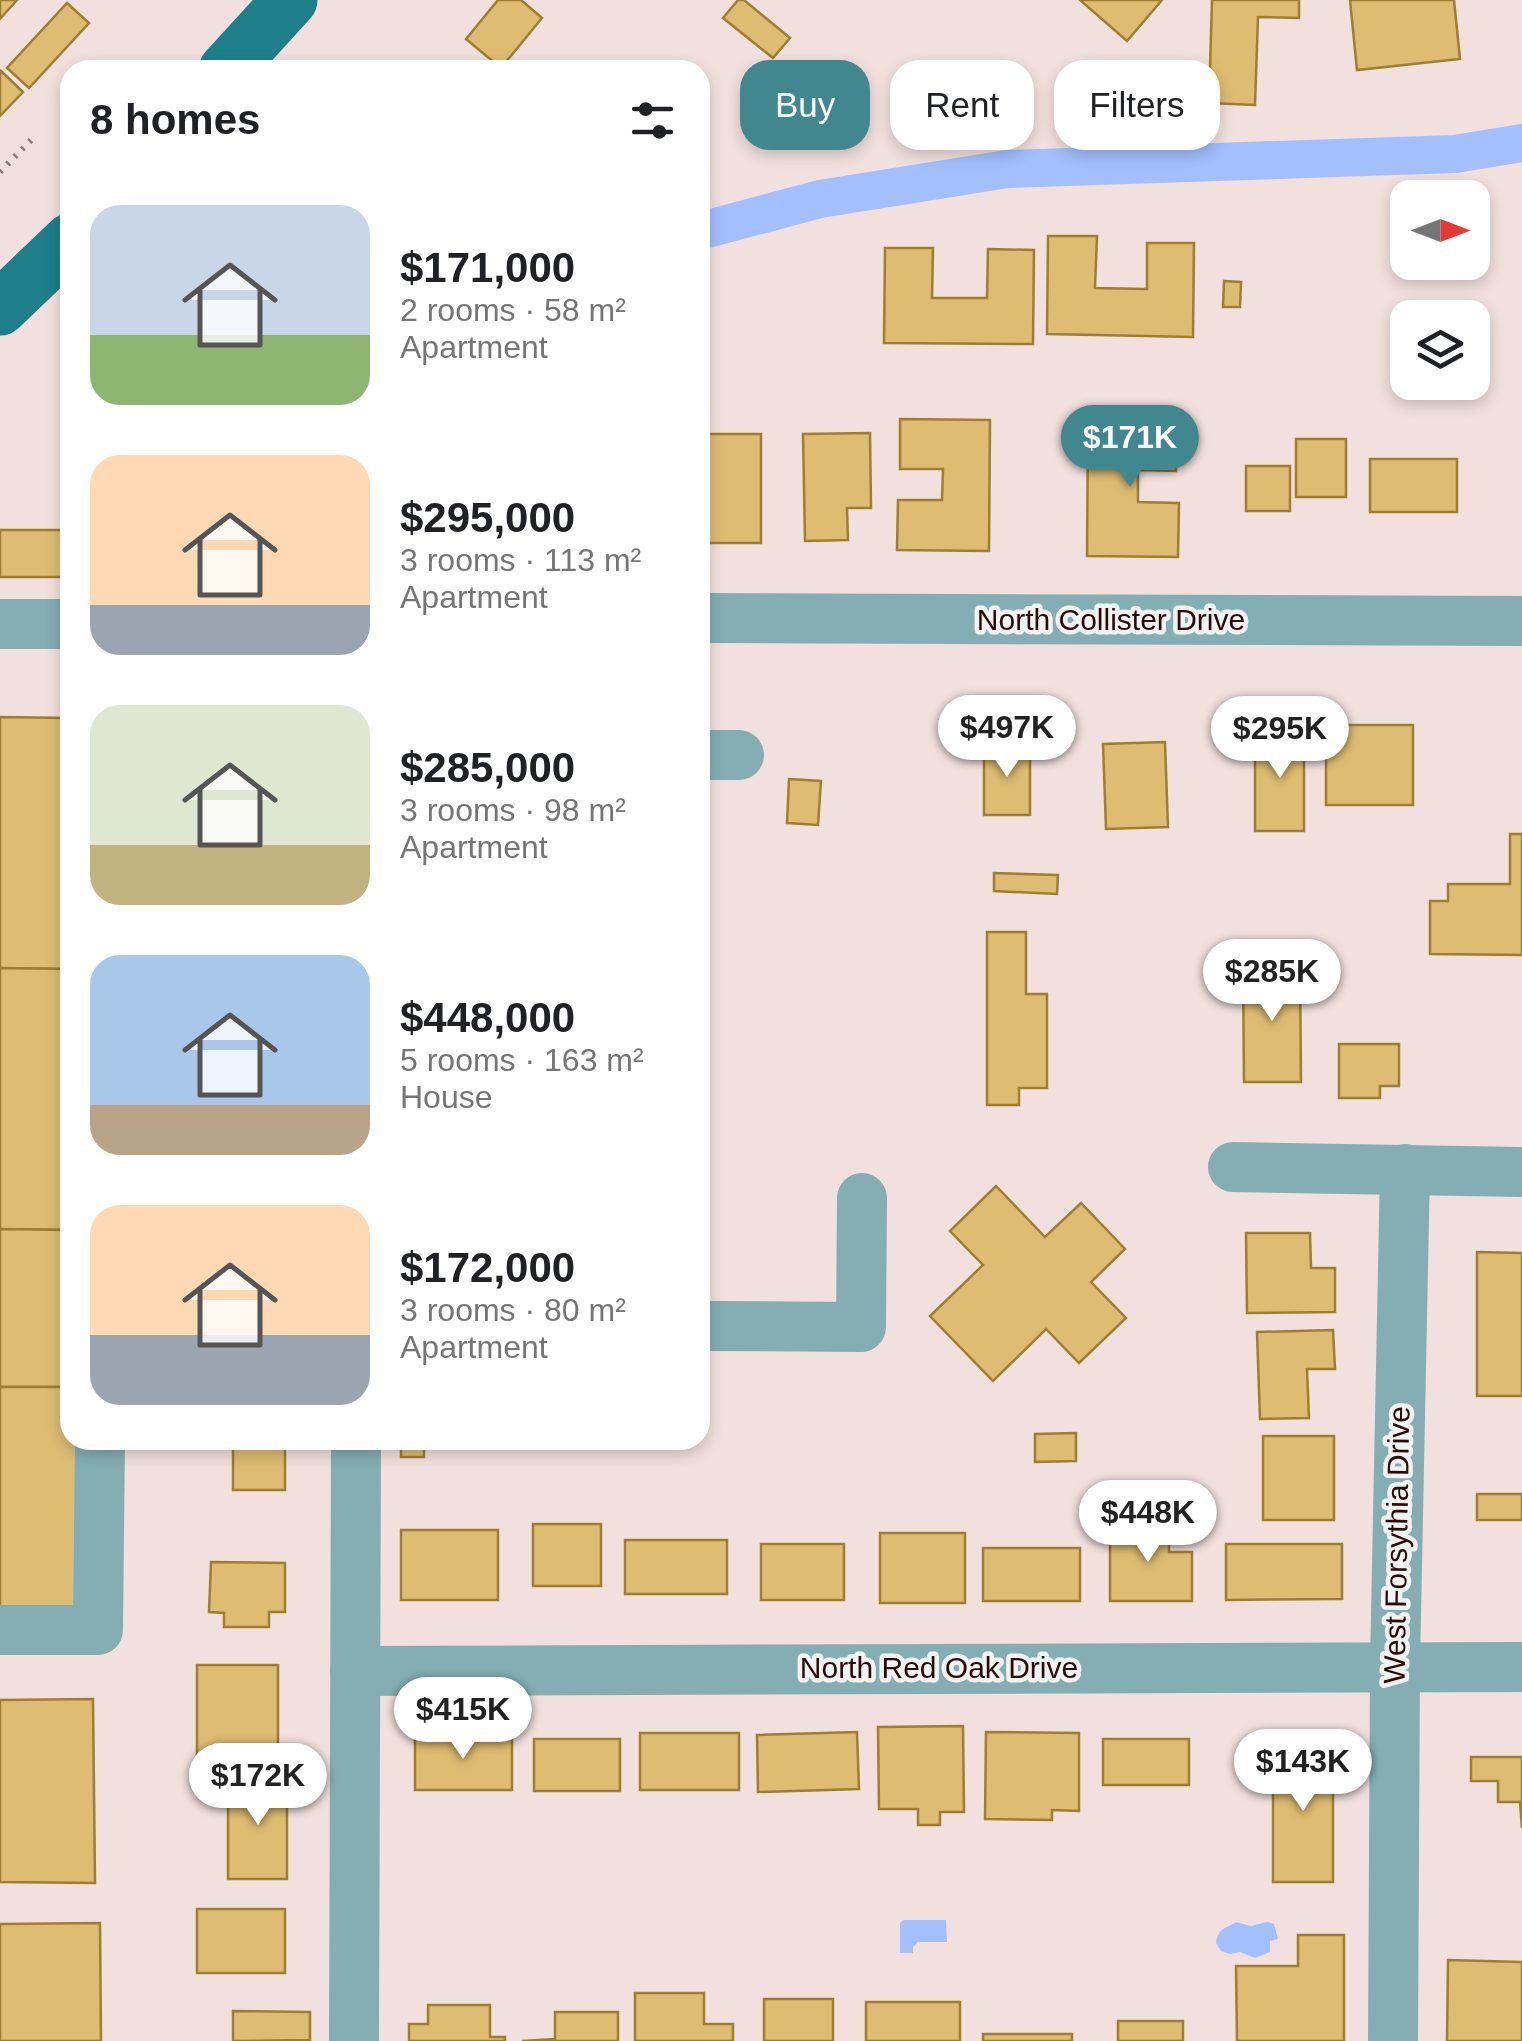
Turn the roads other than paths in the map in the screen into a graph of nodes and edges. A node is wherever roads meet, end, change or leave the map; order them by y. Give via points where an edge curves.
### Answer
1 (290, 0) edge
2 (235, 60) edge
3 (60, 258) edge
4 (0, 308) edge
5 (710, 618) edge
6 (1522, 621) edge
7 (0, 624) edge
8 (60, 624) edge
9 (1234, 1167) dead end
10 (1405, 1170) junction
11 (1522, 1172) edge
12 (862, 1198) dead end
13 (710, 1326) edge
14 (100, 1450) edge
15 (356, 1450) edge
16 (0, 1630) edge
17 (1394, 1665) junction
18 (1522, 1667) edge
19 (355, 1671) junction
20 (354, 2041) edge
21 (1393, 2041) edge

1 - 2 main road
3 - 4 main road
5 - 6 street, North Collister Drive
7 - 8 street
9 - 10 street
10 - 11 street
10 - 17 street, West Forsythia Drive
12 - 13 street via 861,1327
14 - 16 street via 98,1630
15 - 19 street
17 - 18 street, North Red Oak Drive
17 - 19 street, North Red Oak Drive
17 - 21 street, West Forsythia Drive
19 - 20 street

